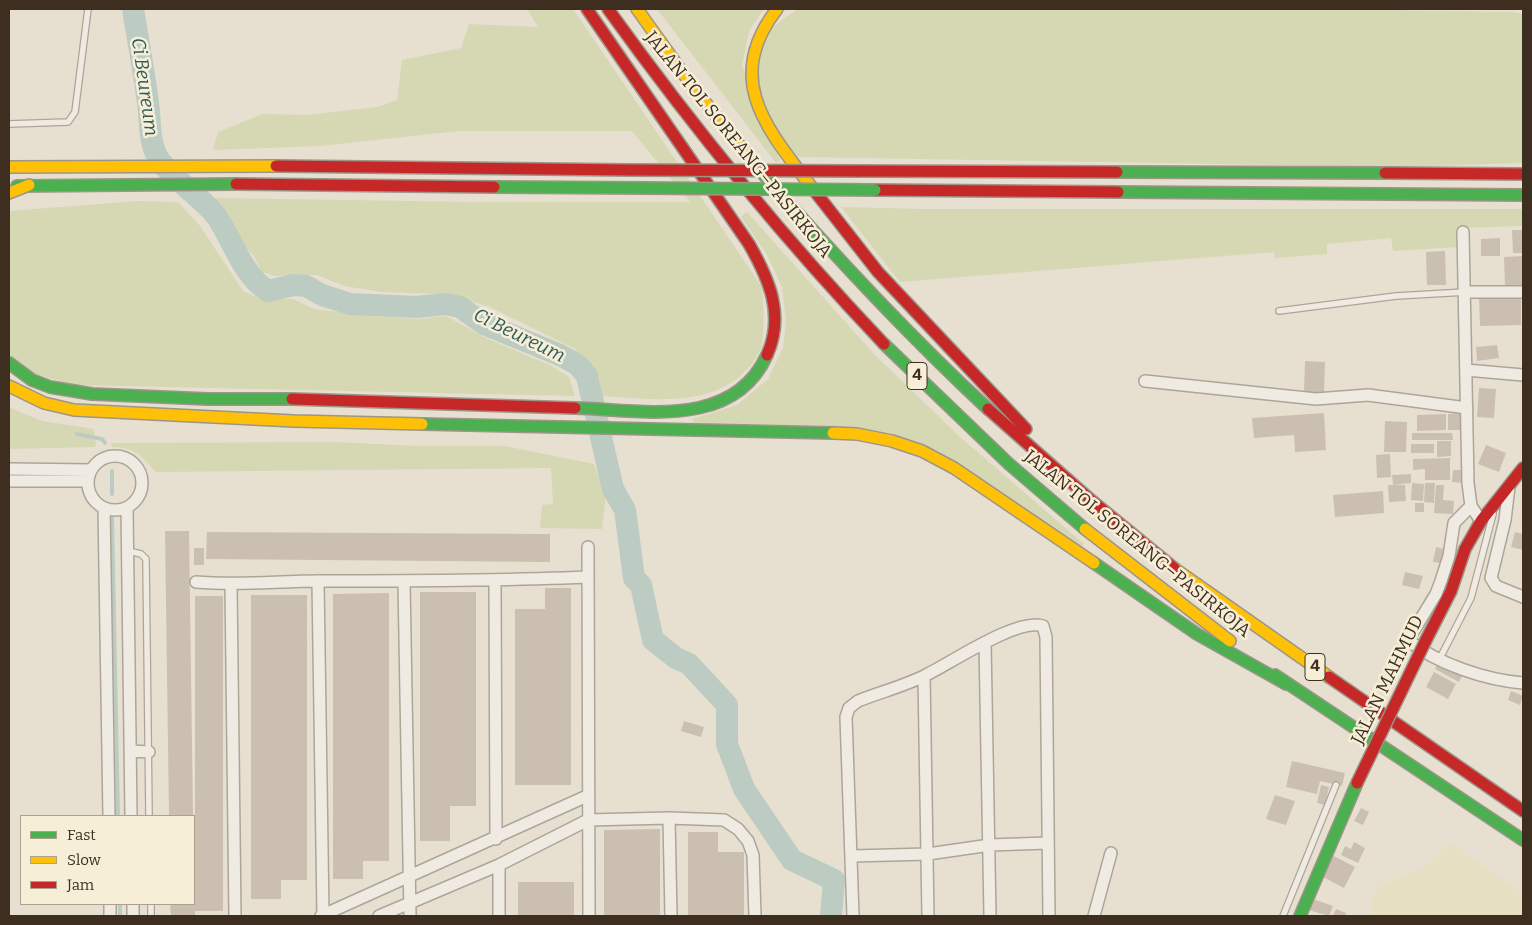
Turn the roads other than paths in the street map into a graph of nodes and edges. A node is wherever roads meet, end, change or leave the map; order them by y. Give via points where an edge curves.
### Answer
1 (88, 9) edge
2 (587, 9) edge
3 (608, 9) edge
4 (637, 9) edge
5 (777, 9) edge
6 (9, 124) edge
7 (9, 167) edge
8 (1523, 174) edge
9 (9, 186) edge
10 (29, 186) junction
11 (9, 194) edge
12 (1523, 195) edge
13 (1463, 232) dead end
14 (1466, 292) junction
15 (1523, 292) edge
16 (1279, 311) dead end
17 (9, 363) edge
18 (1466, 370) junction
19 (1523, 375) edge
20 (1145, 381) dead end
21 (9, 386) edge
22 (1467, 408) junction
23 (1523, 468) edge
24 (9, 469) edge
25 (89, 475) junction
26 (9, 481) edge
27 (1510, 483) junction
28 (1497, 500) junction
29 (1471, 506) junction
30 (104, 508) junction
31 (127, 508) junction
32 (1111, 517) junction
33 (1481, 521) junction
34 (588, 547) dead end
35 (126, 551) junction
36 (587, 577) junction
37 (318, 581) junction
38 (196, 582) dead end
39 (404, 582) junction
40 (495, 582) junction
41 (231, 585) junction
42 (1523, 597) edge
43 (985, 643) junction
44 (1440, 658) junction
45 (924, 676) junction
46 (1523, 683) edge
47 (1286, 684) junction
48 (131, 752) junction
49 (149, 752) junction
50 (1336, 785) dead end
51 (587, 796) junction
52 (1523, 811) edge
53 (109, 815) edge
54 (132, 815) edge
55 (149, 815) edge
56 (669, 818) junction
57 (588, 820) junction
58 (496, 839) junction
59 (1523, 840) edge
60 (1047, 842) junction
61 (990, 845) junction
62 (1111, 853) dead end
63 (928, 854) junction
64 (852, 856) junction
65 (499, 865) junction
66 (409, 878) junction
67 (410, 903) junction
68 (236, 916) edge
69 (322, 916) edge
70 (379, 916) edge
71 (410, 916) edge
72 (500, 916) edge
73 (589, 916) edge
74 (671, 916) edge
75 (755, 916) edge
76 (853, 916) edge
77 (928, 916) edge
78 (990, 916) edge
79 (1050, 916) edge
80 (1094, 916) edge
81 (1283, 916) edge
82 (1300, 916) edge

1 - 6 lane via 75,112 68,122
2 - 17 main road via 749,244 773,294 776,323 769,352 755,377 735,395 708,407 639,410 92,394 50,387 32,380
3 - 47 main road, JALAN TOL SOREANG–PASIRKOJA / 4 via 685,113 772,221 864,323 935,395 1074,520
4 - 32 main road, JALAN TOL SOREANG–PASIRKOJA / 4 via 797,214 906,332 983,407
5 - 32 main road via 762,31 752,60 754,96 759,112 775,138 858,248 923,322
7 - 8 main road, bridge via 135,165
9 - 10 main road
10 - 11 main road
10 - 12 main road, bridge via 227,184
13 - 14 street
14 - 15 street
14 - 16 lane via 1396,296
14 - 18 street
18 - 19 street
18 - 22 street
20 - 22 street via 1316,399 1368,395
21 - 47 main road via 44,403 74,410 294,421 857,434 892,441 922,451 954,468 1197,634
22 - 29 street
23 - 27 main road, JALAN MAHMUD
24 - 25 street
25 - 26 street
25 - 30 street via 89,492
25 - 31 street via 99,461 114,455 130,459 141,471 143,485 138,499
27 - 28 main road, JALAN MAHMUD
27 - 42 street via 1491,578 1496,586
28 - 33 main road, JALAN MAHMUD
28 - 44 lane via 1471,598
29 - 33 street
29 - 44 street via 1454,523 1449,556 1438,588 1408,638
30 - 31 street
30 - 53 street
31 - 35 street
32 - 52 main road, JALAN TOL SOREANG–PASIRKOJA / 4 via 1184,575
33 - 82 main road, JALAN MAHMUD, bridge via 1466,549 1451,591 1357,783
34 - 36 street
35 - 48 street
35 - 49 lane via 141,554 146,559
36 - 40 street
36 - 51 street
37 - 39 street
37 - 41 street
37 - 69 street
38 - 41 street
39 - 40 street
39 - 66 street
40 - 58 street
41 - 68 street
43 - 45 street
43 - 60 street via 1026,624 1043,626 1046,637
43 - 61 street
44 - 46 street via 1462,669
45 - 63 street
45 - 64 street via 858,701 846,717
47 - 59 main road, JALAN TOL SOREANG–PASIRKOJA / 4
48 - 49 street
48 - 54 street
49 - 55 lane
50 - 81 lane
51 - 57 street
51 - 58 street
56 - 57 street
56 - 74 street
56 - 75 street via 724,820 738,829 748,841 753,855
57 - 65 street
57 - 73 street
58 - 66 street
60 - 61 street
60 - 79 street
61 - 63 street
61 - 78 street
62 - 80 street
63 - 64 street
63 - 77 street
64 - 76 street
65 - 67 street
65 - 72 street
66 - 67 street
66 - 69 street
67 - 70 street
67 - 71 street

